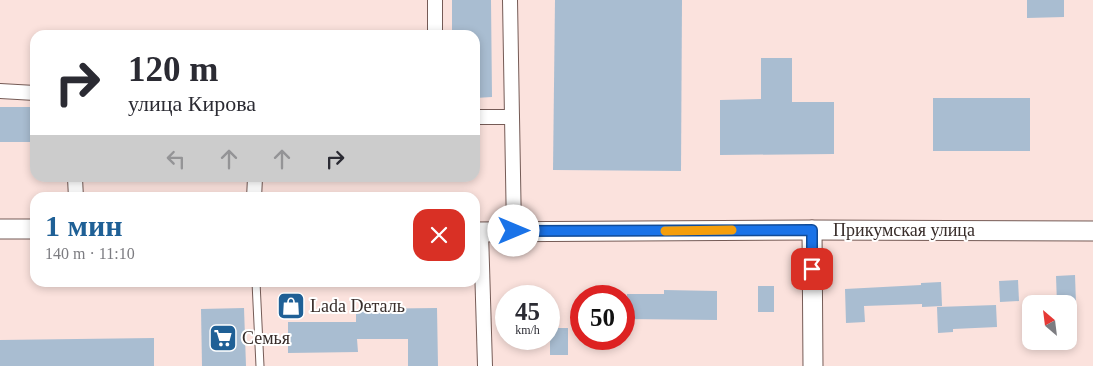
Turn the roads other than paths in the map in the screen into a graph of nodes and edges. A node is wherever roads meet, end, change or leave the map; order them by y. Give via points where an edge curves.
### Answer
1 (435, 0) edge
2 (510, 0) edge
3 (435, 30) edge
4 (0, 91) edge
5 (30, 93) edge
6 (480, 117) edge
7 (512, 117) junction
8 (0, 229) edge
9 (30, 229) edge
10 (812, 230) junction
11 (514, 231) junction
12 (1093, 231) edge
13 (480, 232) edge
14 (480, 270) edge
15 (256, 287) edge
16 (260, 366) edge
17 (485, 366) edge
18 (813, 366) edge

1 - 3 street
2 - 7 street
4 - 5 street
6 - 7 street
7 - 11 street
8 - 9 main road
10 - 11 main road, Прикумская улица
10 - 12 main road, Прикумская улица
10 - 18 main road
11 - 13 main road, Прикумская улица
14 - 17 street
15 - 16 lane

